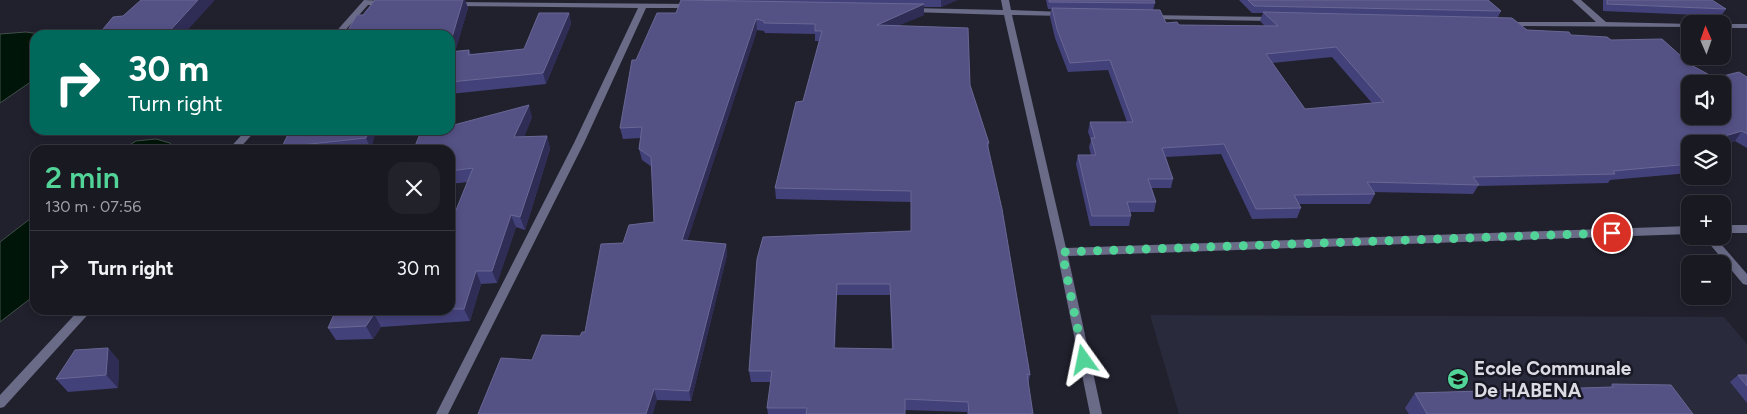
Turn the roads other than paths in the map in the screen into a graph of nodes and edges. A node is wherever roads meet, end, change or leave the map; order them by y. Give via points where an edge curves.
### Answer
1 (1005, 0) edge
2 (1576, 0) edge
3 (367, 1) edge
4 (397, 4) edge
5 (446, 4) edge
6 (643, 6) junction
7 (702, 6) edge
8 (899, 10) edge
9 (1007, 12) junction
10 (1076, 14) edge
11 (1144, 16) edge
12 (1285, 19) edge
13 (1497, 24) edge
14 (1604, 25) junction
15 (1681, 25) edge
16 (1731, 26) edge
17 (1747, 26) edge
18 (341, 30) edge
19 (246, 135) edge
20 (237, 145) edge
21 (1747, 228) edge
22 (1731, 229) edge
23 (1681, 230) edge
24 (1716, 245) edge
25 (1062, 252) junction
26 (1747, 281) edge
27 (81, 315) edge
28 (0, 403) edge
29 (442, 414) edge
30 (1096, 414) edge

1 - 9 street
2 - 14 street
3 - 4 street
3 - 18 street
5 - 6 street
6 - 7 street
6 - 29 street via 579,143
8 - 9 street
9 - 10 street
9 - 25 street
11 - 12 street
13 - 14 street
14 - 15 street
16 - 17 street
19 - 20 street
21 - 22 street
23 - 25 street
24 - 26 street
25 - 30 street
27 - 28 street

